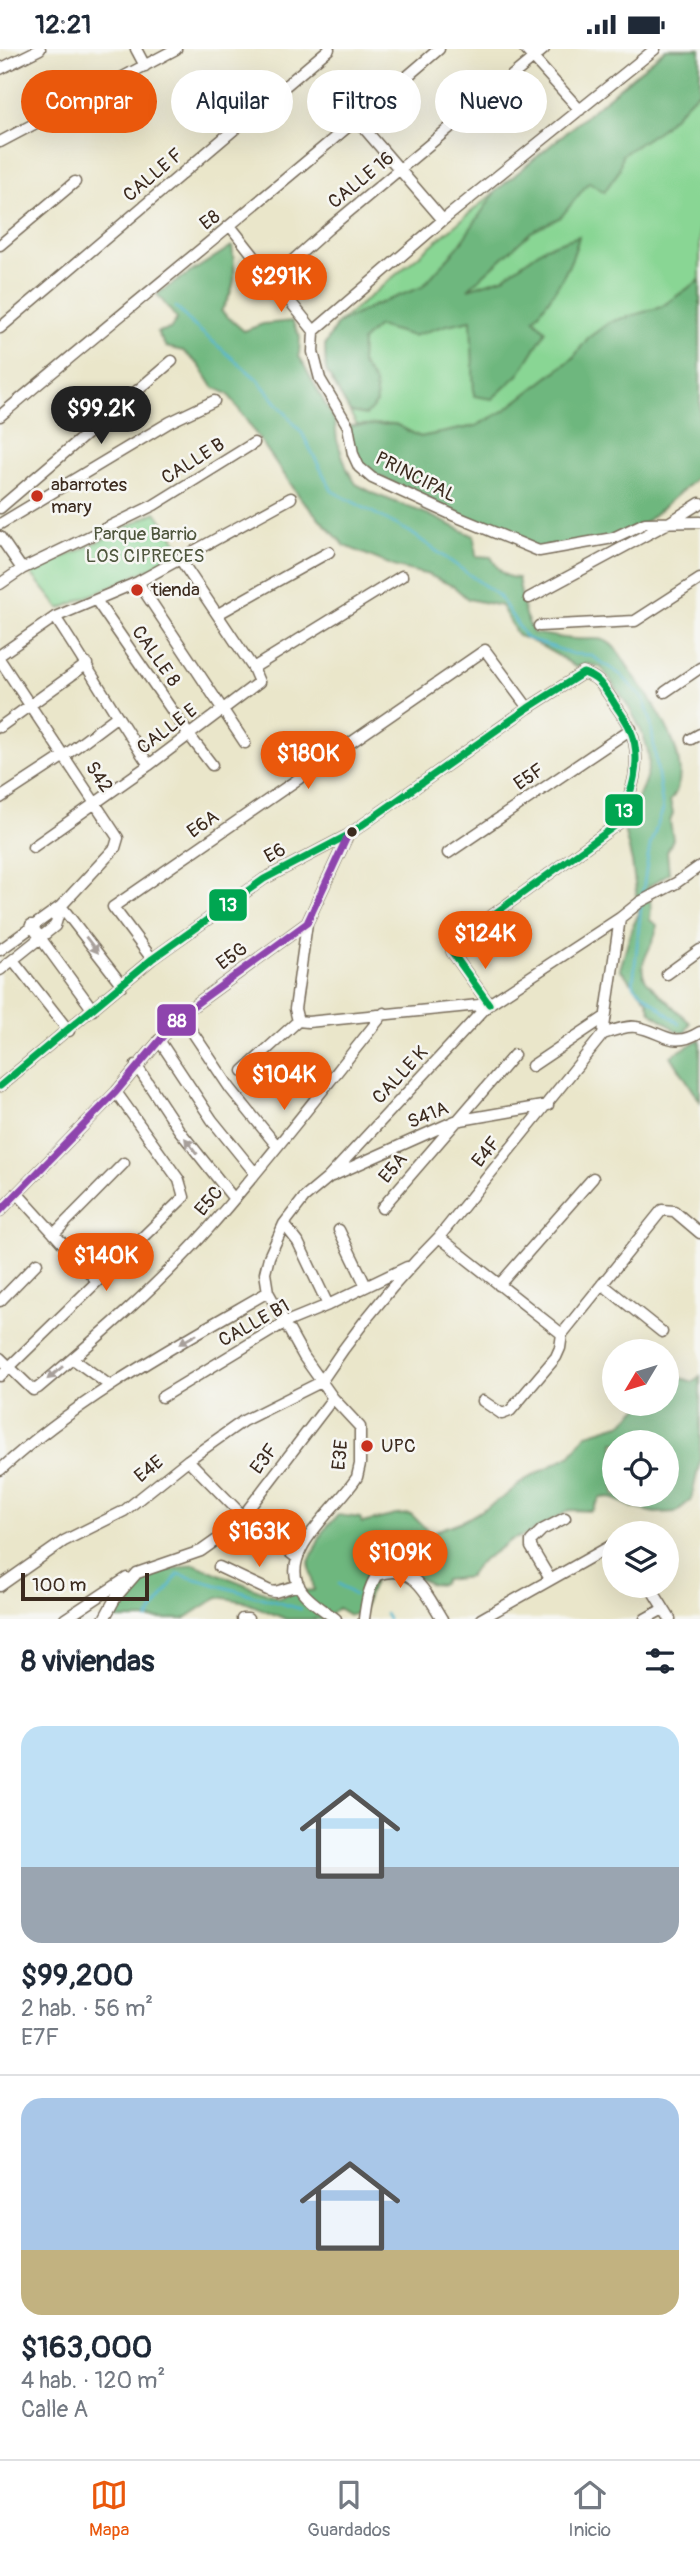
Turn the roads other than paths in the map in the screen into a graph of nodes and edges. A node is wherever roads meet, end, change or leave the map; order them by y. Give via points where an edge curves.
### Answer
1 (40, 49) edge
2 (136, 49) edge
3 (176, 49) edge
4 (328, 49) edge
5 (439, 49) edge
6 (525, 49) edge
7 (544, 49) edge
8 (655, 49) edge
9 (534, 59) junction
10 (145, 66) junction
11 (0, 69) edge
12 (415, 70) edge
13 (580, 110) junction
14 (342, 133) edge
15 (369, 133) edge
16 (0, 142) edge
17 (401, 169) junction
18 (75, 182) dead end
19 (443, 220) junction
20 (231, 227) junction
21 (0, 245) edge
22 (272, 279) junction
23 (0, 328) edge
24 (313, 331) junction
25 (172, 361) dead end
26 (214, 401) dead end
27 (0, 416) edge
28 (254, 443) dead end
29 (291, 498) dead end
30 (700, 503) edge
31 (0, 508) edge
32 (670, 522) junction
33 (700, 522) edge
34 (0, 524) edge
35 (0, 537) edge
36 (329, 552) dead end
37 (180, 558) junction
38 (22, 569) junction
39 (402, 576) dead end
40 (700, 579) edge
41 (138, 582) junction
42 (0, 584) edge
43 (529, 598) dead end
44 (96, 600) junction
45 (218, 614) junction
46 (55, 617) junction
47 (539, 626) dead end
48 (0, 657) edge
49 (87, 664) junction
50 (253, 668) junction
51 (700, 668) edge
52 (665, 692) dead end
53 (32, 706) junction
54 (528, 708) junction
55 (222, 709) junction
56 (116, 717) junction
57 (0, 727) edge
58 (631, 729) junction
59 (189, 735) junction
60 (245, 743) dead end
61 (64, 756) junction
62 (149, 765) junction
63 (212, 765) dead end
64 (0, 798) edge
65 (95, 803) junction
66 (348, 835) junction
67 (33, 847) dead end
68 (448, 853) dead end
69 (700, 866) edge
70 (61, 906) junction
71 (620, 918) junction
72 (307, 923) junction
73 (31, 925) junction
74 (40, 938) junction
75 (1, 947) edge
76 (700, 950) edge
77 (152, 959) junction
78 (13, 960) junction
79 (0, 970) edge
80 (667, 974) dead end
81 (122, 985) junction
82 (489, 1004) junction
83 (93, 1010) junction
84 (384, 1013) junction
85 (181, 1015) junction
86 (604, 1017) junction
87 (298, 1021) junction
88 (69, 1031) junction
89 (700, 1032) edge
90 (603, 1034) junction
91 (159, 1040) junction
92 (514, 1055) dead end
93 (136, 1065) junction
94 (532, 1066) dead end
95 (243, 1071) dead end
96 (0, 1086) edge
97 (116, 1092) junction
98 (548, 1105) junction
99 (455, 1121) junction
100 (277, 1146) junction
101 (124, 1163) dead end
102 (255, 1173) junction
103 (328, 1178) junction
104 (593, 1178) dead end
105 (17, 1193) junction
106 (234, 1199) junction
107 (382, 1208) dead end
108 (0, 1211) edge
109 (284, 1224) junction
110 (339, 1230) dead end
111 (700, 1233) edge
112 (54, 1234) junction
113 (439, 1237) junction
114 (37, 1263) dead end
115 (411, 1265) junction
116 (97, 1280) junction
117 (602, 1284) junction
118 (499, 1285) junction
119 (366, 1286) junction
120 (268, 1292) junction
121 (0, 1301) edge
122 (328, 1305) junction
123 (284, 1323) junction
124 (662, 1332) dead end
125 (562, 1334) junction
126 (0, 1358) edge
127 (73, 1359) junction
128 (9, 1367) junction
129 (0, 1376) edge
130 (321, 1382) junction
131 (109, 1385) junction
132 (162, 1397) dead end
133 (333, 1398) junction
134 (483, 1401) dead end
135 (188, 1460) junction
136 (0, 1470) edge
137 (243, 1516) junction
138 (565, 1518) dead end
139 (602, 1551) edge
140 (296, 1563) junction
141 (219, 1567) dead end
142 (137, 1573) junction
143 (550, 1579) junction
144 (0, 1585) edge
145 (301, 1588) junction
146 (657, 1598) edge
147 (663, 1609) junction
148 (334, 1618) edge
149 (65, 1619) edge
150 (104, 1619) edge
151 (364, 1619) edge
152 (442, 1619) edge
153 (481, 1619) edge
154 (645, 1619) edge
155 (670, 1619) edge

1 - 11 street
2 - 10 street
3 - 10 street
4 - 23 street, CALLE F
5 - 12 street, E8
6 - 9 street
7 - 9 street, CALLE 16
8 - 13 street
9 - 13 street
9 - 17 street, CALLE 16
10 - 16 street
13 - 19 street
14 - 20 street, E8
15 - 17 street
17 - 19 street
17 - 22 street, CALLE 16
18 - 21 street
19 - 24 street
20 - 22 street
20 - 27 street, E8 via 158,282
22 - 24 street
24 - 32 street, PRINCIPAL via 320,379 348,426 359,467 372,478 539,551 613,538 645,523
25 - 31 street
26 - 34 street via 170,422
28 - 38 street, CALLE B via 154,505
29 - 37 street
30 - 32 street
32 - 33 street, PRINCIPAL
32 - 43 street
35 - 38 street
36 - 45 street
37 - 41 street
37 - 45 street
38 - 42 street, CALLE B
39 - 50 street
40 - 47 street via 635,621
41 - 44 street
41 - 55 street
44 - 46 street
44 - 59 street, CALLE 8
45 - 50 street
46 - 48 street
46 - 49 street
48 - 53 street, S42
49 - 53 street
49 - 56 street
50 - 55 street, CALLE E via 259,682
51 - 52 street
53 - 57 street
53 - 61 street, S42
54 - 58 street, E6 via 583,673 600,681
54 - 66 street, E6
54 - 77 street, E6A via 485,650 113,907
55 - 59 street, CALLE E
55 - 60 street
56 - 61 street
56 - 62 street
58 - 68 street, E5F
58 - 82 street via 637,759 619,823 453,944 452,952
59 - 62 street, CALLE E
59 - 63 street, CALLE 8
61 - 64 street
61 - 65 street, S42
62 - 65 street, CALLE E
65 - 67 street, CALLE E
65 - 70 street, S42 via 118,842
66 - 72 street, E5G
66 - 77 street, E6 via 264,879
69 - 71 street, CALLE K
70 - 73 street
70 - 74 street via 57,923
70 -> 81 street
71 - 82 street, CALLE K
71 - 86 street
72 - 85 street, E5G
72 - 87 street via 295,1009
73 - 74 street
73 - 75 street
74 - 78 street
74 - 83 street
76 - 80 street
77 - 81 street, E6
78 - 79 street
78 - 88 street
81 - 83 street, E6
82 - 84 street
82 - 103 street, CALLE K
83 - 88 street, E6
84 - 87 street
84 - 100 street, E5C
85 - 91 street, E5G
85 - 100 street via 230,1088
86 - 90 street
86 - 94 street
87 - 95 street
88 - 96 street, E6
89 - 90 street via 670,1040 634,1026
90 - 98 street, E4F
91 - 93 street, E5G
91 - 102 street via 212,1120
92 - 99 street, E5A
93 - 97 street, E5G
106 -> 93 street via 187,1142
97 - 105 street, E5G
97 - 116 street via 179,1180 184,1199
98 - 99 street, S41A
98 - 113 street, E4F
99 - 103 street, S41A
99 - 107 street, E5A
100 - 102 street, E5C
101 - 112 street
102 - 106 street, E5C
103 - 109 street, CALLE K via 304,1198
104 - 118 street
105 - 108 street, E5G
105 - 112 street
106 - 127 street, E5C via 179,1259
109 - 120 street, CALLE K via 266,1265
109 - 122 street via 298,1242
110 - 119 street
111 - 117 street via 674,1211 662,1210
112 - 116 street
113 - 115 street, E4F
113 - 118 street
114 - 121 street
115 - 119 street, CALLE B1
115 - 130 street, E4F
116 - 128 street
117 - 124 street
117 - 125 street
118 - 125 street
119 - 122 street, CALLE B1
120 - 123 street, CALLE K
120 -> 131 street
122 - 123 street, CALLE B1
123 - 130 street, CALLE K
123 - 132 street, CALLE B1
125 - 134 street via 556,1357 510,1411 502,1414
126 - 128 street
127 -> 128 street, E5C via 38,1388 30,1389
127 - 131 street
128 - 129 street
130 - 133 street, E3E
130 - 135 street, E4E via 243,1421
131 - 136 street via 34,1439
133 - 137 street, E3F
133 - 140 street, E3E via 360,1427 359,1472 303,1544
135 - 137 street
135 - 144 street, E4E via 124,1511 64,1541
137 - 140 street
137 - 142 street, E3F via 201,1551
138 - 143 street via 531,1541
139 - 143 street
140 - 145 street
141 - 145 street via 270,1591
142 - 149 street, E3F
142 - 150 street
143 - 153 street
145 - 148 street
146 - 147 street
147 - 154 street
147 - 155 street
151 - 152 street via 373,1581 377,1575 394,1571 417,1581

